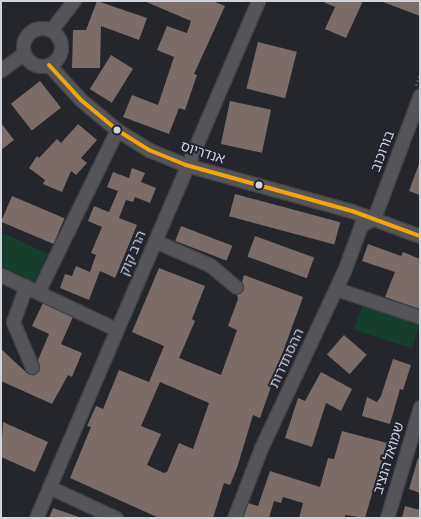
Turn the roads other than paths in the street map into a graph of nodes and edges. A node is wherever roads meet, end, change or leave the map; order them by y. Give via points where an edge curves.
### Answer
1 (74, 1) edge
2 (258, 1) edge
3 (51, 30) junction
4 (23, 54) junction
5 (49, 65) junction
6 (1, 70) edge
7 (420, 95) edge
8 (117, 130) junction
9 (186, 165) junction
10 (383, 193) junction
11 (352, 211) junction
12 (374, 218) junction
13 (420, 230) edge
14 (420, 236) edge
15 (154, 241) junction
16 (1, 275) edge
17 (26, 286) junction
18 (236, 287) dead end
19 (336, 289) junction
20 (38, 292) junction
21 (420, 317) edge
22 (116, 329) junction
23 (32, 367) dead end
24 (420, 407) edge
25 (49, 487) junction
26 (36, 518) edge
27 (116, 518) edge
28 (234, 518) edge
29 (387, 518) edge

1 - 3 street
2 - 9 street, הרב קוק
3 - 4 street via 37,28 28,34 22,46
3 - 5 street via 57,35 61,46 59,57
4 - 5 street via 32,64
4 - 6 street
5 - 8 street, אנדריוס via 81,100
7 - 10 street, בורוכוב
8 - 9 street, אנדריוס via 149,150
8 - 20 street
9 - 11 street, אנדריוס
9 - 15 street, הרב קוק
10 - 11 street via 373,203
10 - 12 street, בורוכוב
11 - 12 street, אנדריוס
12 - 13 street
12 - 14 street
12 - 19 street, ההסתדרות via 361,225
15 - 18 street via 210,265
15 - 22 street, הרב קוק
16 - 17 street
17 - 20 street
17 - 23 street via 13,322
19 - 21 street
19 - 28 street, ההסתדרות via 261,448
20 - 22 street
22 - 25 street, הרב קוק
24 - 29 street, שמואל הנציב
25 - 26 street, הרב קוק
25 - 27 street

